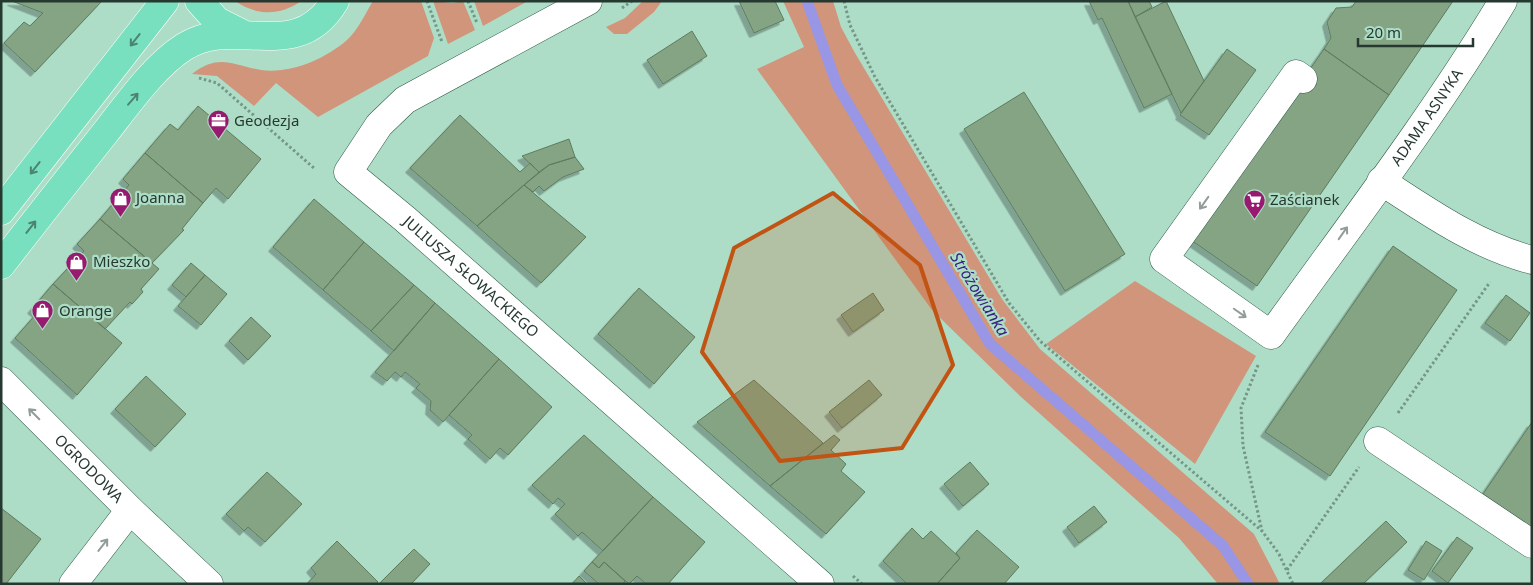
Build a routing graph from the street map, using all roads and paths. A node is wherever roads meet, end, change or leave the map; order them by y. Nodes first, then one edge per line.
1 (165, 1) edge
2 (200, 1) edge
3 (335, 1) edge
4 (427, 1) edge
5 (468, 1) edge
6 (588, 1) edge
7 (844, 1) edge
8 (1503, 1) edge
9 (476, 20) dead end
10 (244, 35) junction
11 (443, 46) dead end
12 (192, 76) dead end
13 (1303, 79) dead end
14 (318, 172) dead end
15 (1381, 181) junction
16 (1, 211) edge
17 (1532, 260) edge
18 (1, 265) edge
19 (1271, 335) junction
20 (1, 381) edge
21 (1378, 441) dead end
22 (130, 510) junction
23 (1262, 531) junction
24 (1532, 544) edge
25 (73, 584) edge
26 (210, 584) edge
27 (820, 584) edge
28 (1293, 584) edge

1 -> 16 main road
2 - 10 main road
3 - 10 main road
4 - 11 path
5 - 9 path
6 - 27 street, JULIUSZA SŁOWACKIEGO
7 - 23 path
8 - 15 street, ADAMA ASNYKA
18 -> 10 main road
12 - 14 path
13 -> 19 street
15 - 17 street
19 -> 15 street, ADAMA ASNYKA
19 - 23 path
22 -> 20 street, OGRODOWA
21 - 24 street
25 -> 22 street, OGRODOWA
22 - 26 street
23 - 28 path

